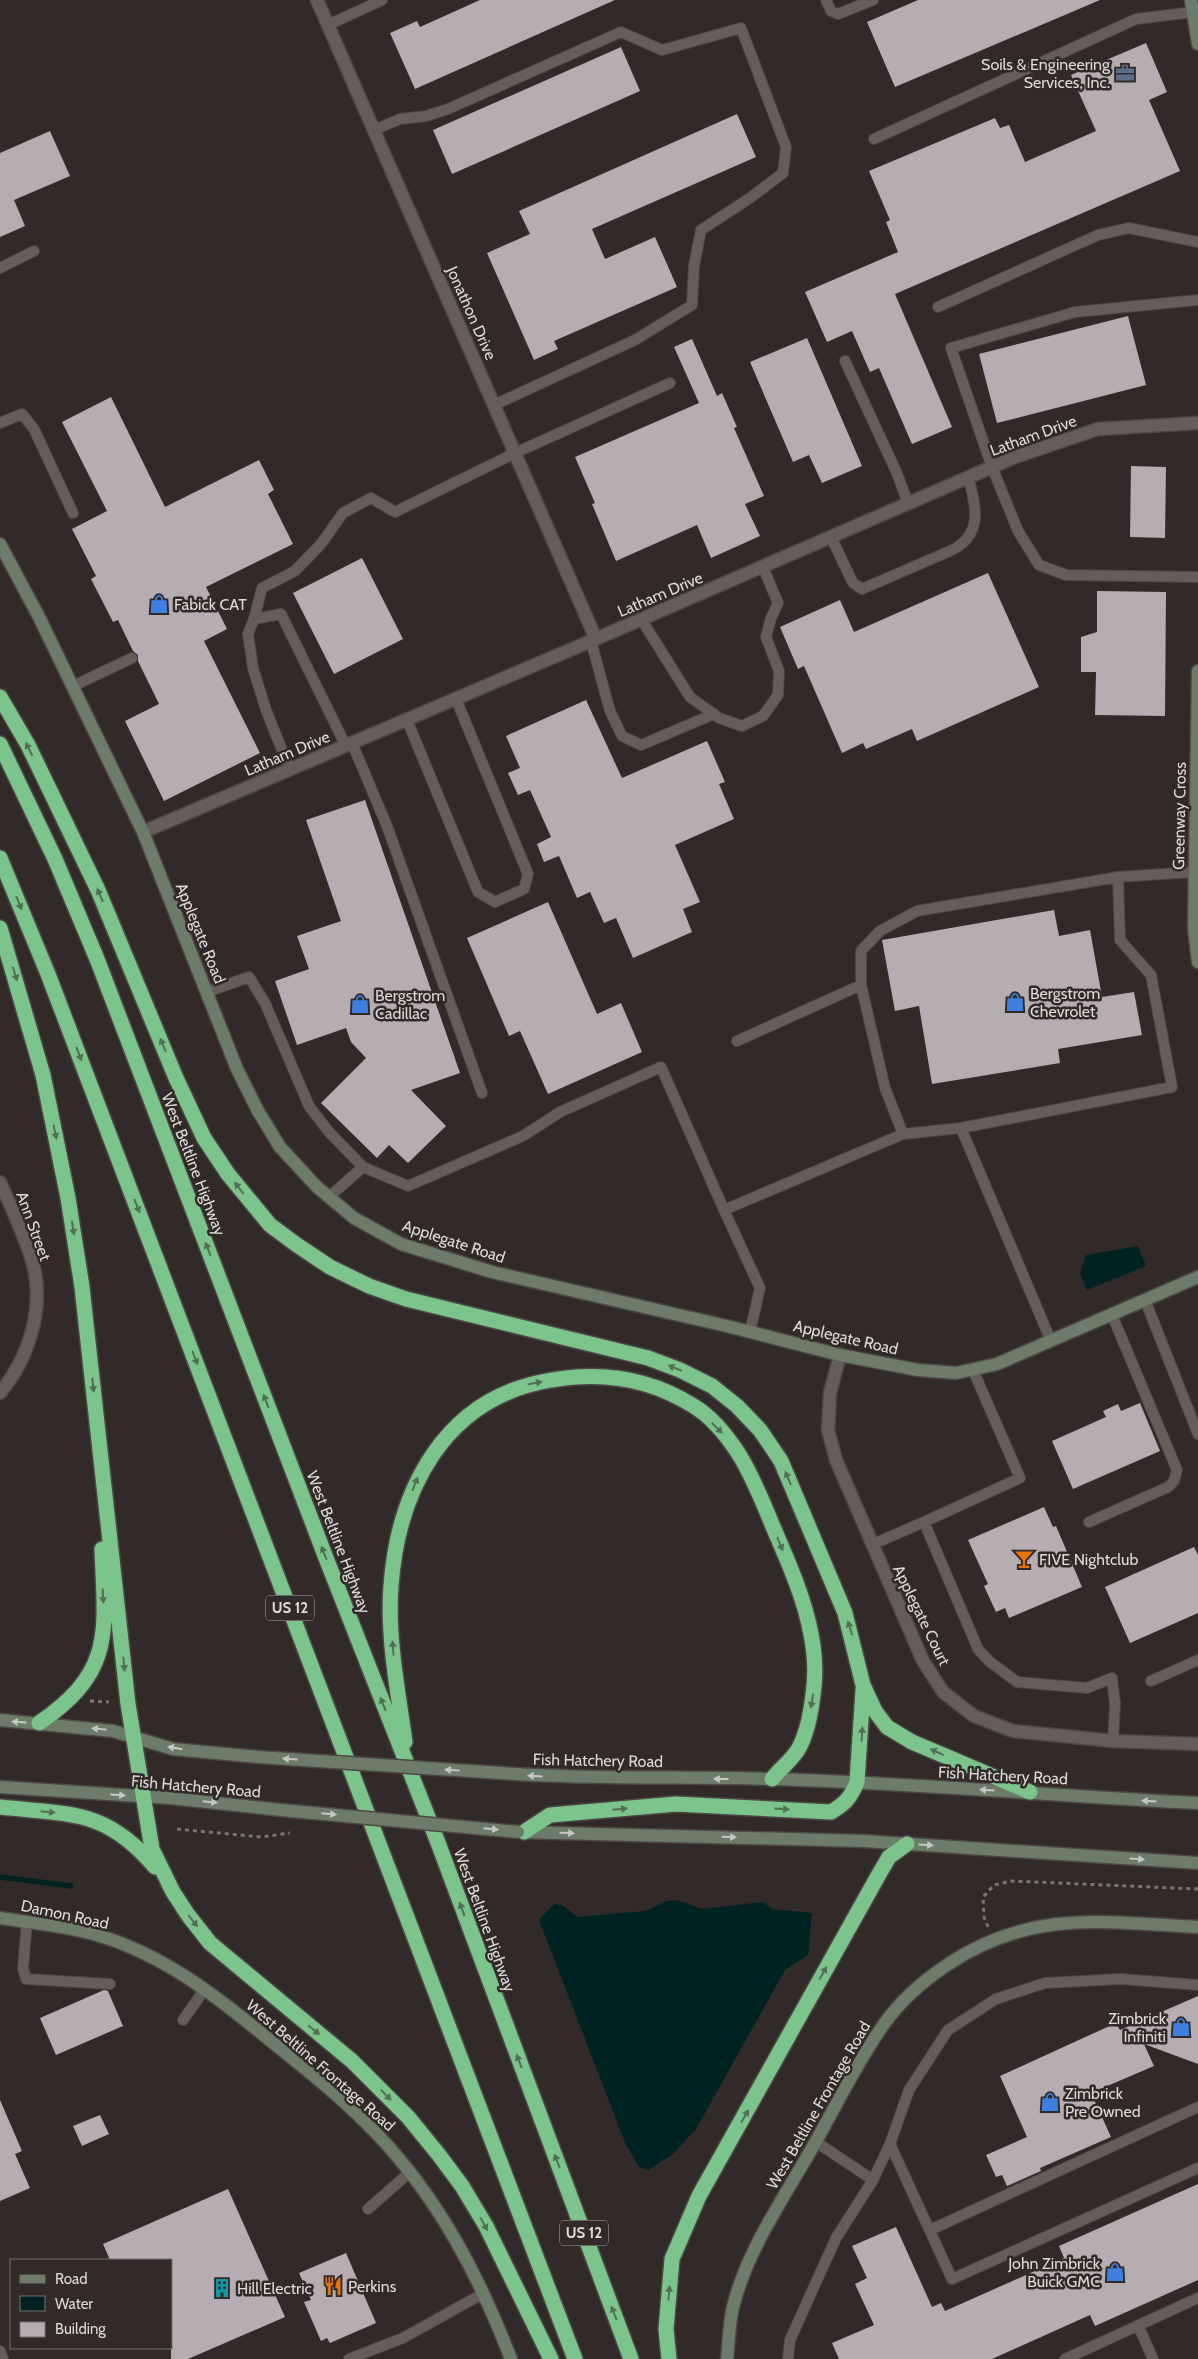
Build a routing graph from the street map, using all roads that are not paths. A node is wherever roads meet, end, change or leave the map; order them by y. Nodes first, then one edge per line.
1 (317, 0) edge
2 (382, 0) edge
3 (826, 0) edge
4 (873, 0) edge
5 (1192, 3) edge
6 (328, 25) junction
7 (1198, 44) edge
8 (374, 130) junction
9 (874, 139) dead end
10 (1198, 242) edge
11 (34, 251) dead end
12 (0, 268) edge
13 (1198, 300) edge
14 (938, 307) dead end
15 (845, 361) dead end
16 (670, 383) dead end
17 (494, 406) junction
18 (0, 423) edge
19 (1198, 423) edge
20 (515, 454) junction
21 (992, 467) junction
22 (968, 477) junction
23 (908, 504) junction
24 (73, 513) dead end
25 (831, 537) junction
26 (0, 544) edge
27 (763, 567) junction
28 (1198, 577) edge
29 (254, 619) junction
30 (642, 620) junction
31 (594, 640) junction
32 (132, 658) dead end
33 (1198, 670) edge
34 (73, 686) junction
35 (0, 697) edge
36 (456, 699) junction
37 (714, 714) junction
38 (407, 720) junction
39 (0, 744) edge
40 (349, 744) junction
41 (290, 770) junction
42 (143, 832) junction
43 (0, 858) edge
44 (1194, 872) junction
45 (1118, 878) junction
46 (0, 928) edge
47 (1196, 928) edge
48 (1198, 962) edge
49 (861, 985) junction
50 (207, 992) junction
51 (737, 1041) dead end
52 (482, 1093) dead end
53 (961, 1128) junction
54 (903, 1134) junction
55 (363, 1167) junction
56 (0, 1182) edge
57 (329, 1197) junction
58 (724, 1210) junction
59 (1198, 1277) edge
60 (1145, 1300) junction
61 (1112, 1315) junction
62 (750, 1332) junction
63 (1051, 1341) junction
64 (840, 1355) junction
65 (973, 1370) junction
66 (0, 1393) edge
67 (1194, 1411) edge
68 (97, 1425) junction
69 (1198, 1434) edge
70 (924, 1522) junction
71 (1089, 1522) dead end
72 (871, 1546) junction
73 (1198, 1660) edge
74 (1151, 1682) dead end
75 (863, 1685) junction
76 (0, 1720) edge
77 (39, 1723) junction
78 (135, 1738) junction
79 (1114, 1741) junction
80 (1198, 1744) edge
81 (408, 1766) junction
82 (772, 1779) junction
83 (857, 1782) junction
84 (0, 1787) edge
85 (1030, 1792) junction
86 (144, 1797) junction
87 (1198, 1803) edge
88 (0, 1807) edge
89 (521, 1832) junction
90 (908, 1844) junction
91 (1198, 1863) edge
92 (173, 1892) junction
93 (0, 1918) edge
94 (27, 1922) junction
95 (1198, 1927) edge
96 (177, 1970) joint
97 (110, 1984) dead end
98 (1198, 1986) edge
99 (205, 1989) junction
100 (183, 2020) dead end
101 (1198, 2107) edge
102 (816, 2142) junction
103 (890, 2144) junction
104 (1198, 2168) edge
105 (410, 2172) junction
106 (873, 2180) junction
107 (368, 2209) dead end
108 (930, 2230) junction
109 (484, 2293) junction
110 (1198, 2298) edge
111 (1138, 2325) junction
112 (0, 2351) edge
113 (4, 2359) edge
114 (349, 2359) edge
115 (511, 2359) edge
116 (551, 2359) edge
117 (575, 2359) edge
118 (631, 2359) edge
119 (669, 2359) edge
120 (727, 2359) edge
121 (788, 2359) edge
122 (1065, 2359) edge
123 (1153, 2359) edge

1 - 6 street, Jonathon Drive
2 - 6 lane
3 - 4 lane
5 - 7 street
5 - 9 lane
6 - 8 street, Jonathon Drive
8 - 17 street, Jonathon Drive
8 - 17 lane
10 - 14 lane
11 - 12 lane
13 - 21 lane
15 - 23 lane
16 - 20 lane
17 - 20 street, Jonathon Drive
18 - 24 lane
19 - 21 street, Latham Drive
20 - 29 lane
20 - 31 street, Jonathon Drive
21 - 22 street, Latham Drive
21 - 28 lane
22 - 23 street, Latham Drive
22 - 25 lane
23 - 25 street, Latham Drive
25 - 27 street, Latham Drive
26 - 34 street, Applegate Road
27 - 30 street, Latham Drive
27 - 37 lane
29 - 40 lane
29 - 41 lane
30 - 31 street, Latham Drive
30 - 37 lane
31 - 36 street, Latham Drive
31 - 37 lane
32 - 34 lane
33 - 44 street, Greenway Cross
34 - 42 street, Applegate Road
75 -> 35 highway
36 - 38 street, Latham Drive
36 - 38 lane
38 - 40 street, Latham Drive
81 -> 39 highway, West Beltline Highway / US 12
40 - 41 street, Latham Drive
40 - 52 lane
41 - 42 street, Latham Drive
42 - 50 street, Applegate Road
43 -> 117 highway, US 12
44 - 45 lane
44 - 47 street, Greenway Cross
45 - 49 lane
45 - 53 lane
46 -> 68 highway
47 - 48 street, Greenway Cross
49 - 51 lane
49 - 54 lane
50 - 55 lane
50 - 57 street, Applegate Road
53 - 54 lane
53 - 63 lane
54 - 58 lane
55 - 57 lane
55 - 58 lane
56 - 66 street, Ann Street
57 - 62 street, Applegate Road
58 - 62 lane
59 - 60 street, Applegate Road
60 - 61 street, Applegate Road
60 - 67 lane
61 - 63 street, Applegate Road
61 - 71 lane
62 - 64 street, Applegate Road
63 - 65 street, Applegate Road
64 - 65 street, Applegate Road
64 - 72 street, Applegate Court
65 - 70 lane
67 - 69 lane
68 -> 77 highway
68 -> 78 highway
70 - 72 lane
70 - 79 lane
72 - 79 street, Applegate Court
73 - 74 lane
83 -> 75 highway
85 -> 75 highway
77 -> 76 street, Fish Hatchery Road
78 -> 77 street, Fish Hatchery Road
82 -> 78 street, Fish Hatchery Road, bridge
78 - 86 highway
79 - 80 street, Applegate Court
81 -> 82 highway
118 -> 81 highway, West Beltline Highway / US 12
82 - 83 street, Fish Hatchery Road
85 -> 83 street, Fish Hatchery Road
89 -> 83 highway
84 -> 86 street, Fish Hatchery Road
87 -> 85 street, Fish Hatchery Road
86 -> 89 street, Fish Hatchery Road, bridge
86 - 92 highway
88 -> 92 highway
89 -> 90 street, Fish Hatchery Road
90 -> 91 street, Fish Hatchery Road
119 -> 90 highway
92 -> 116 highway
93 - 94 street, Damon Road
94 - 96 street, Damon Road
94 - 97 lane
95 - 102 street, West Beltline Frontage Road
96 - 99 street, West Beltline Frontage Road
98 - 103 lane
99 - 100 lane
99 - 105 street, West Beltline Frontage Road
101 - 108 lane
102 - 106 lane
102 - 120 street, West Beltline Frontage Road
103 - 106 lane
103 - 108 lane
104 - 108 lane
105 - 107 lane
105 - 109 street, West Beltline Frontage Road
106 - 121 lane
109 - 114 lane
109 - 115 street, West Beltline Frontage Road
110 - 111 lane
111 - 122 lane
111 - 123 lane
112 - 113 lane

